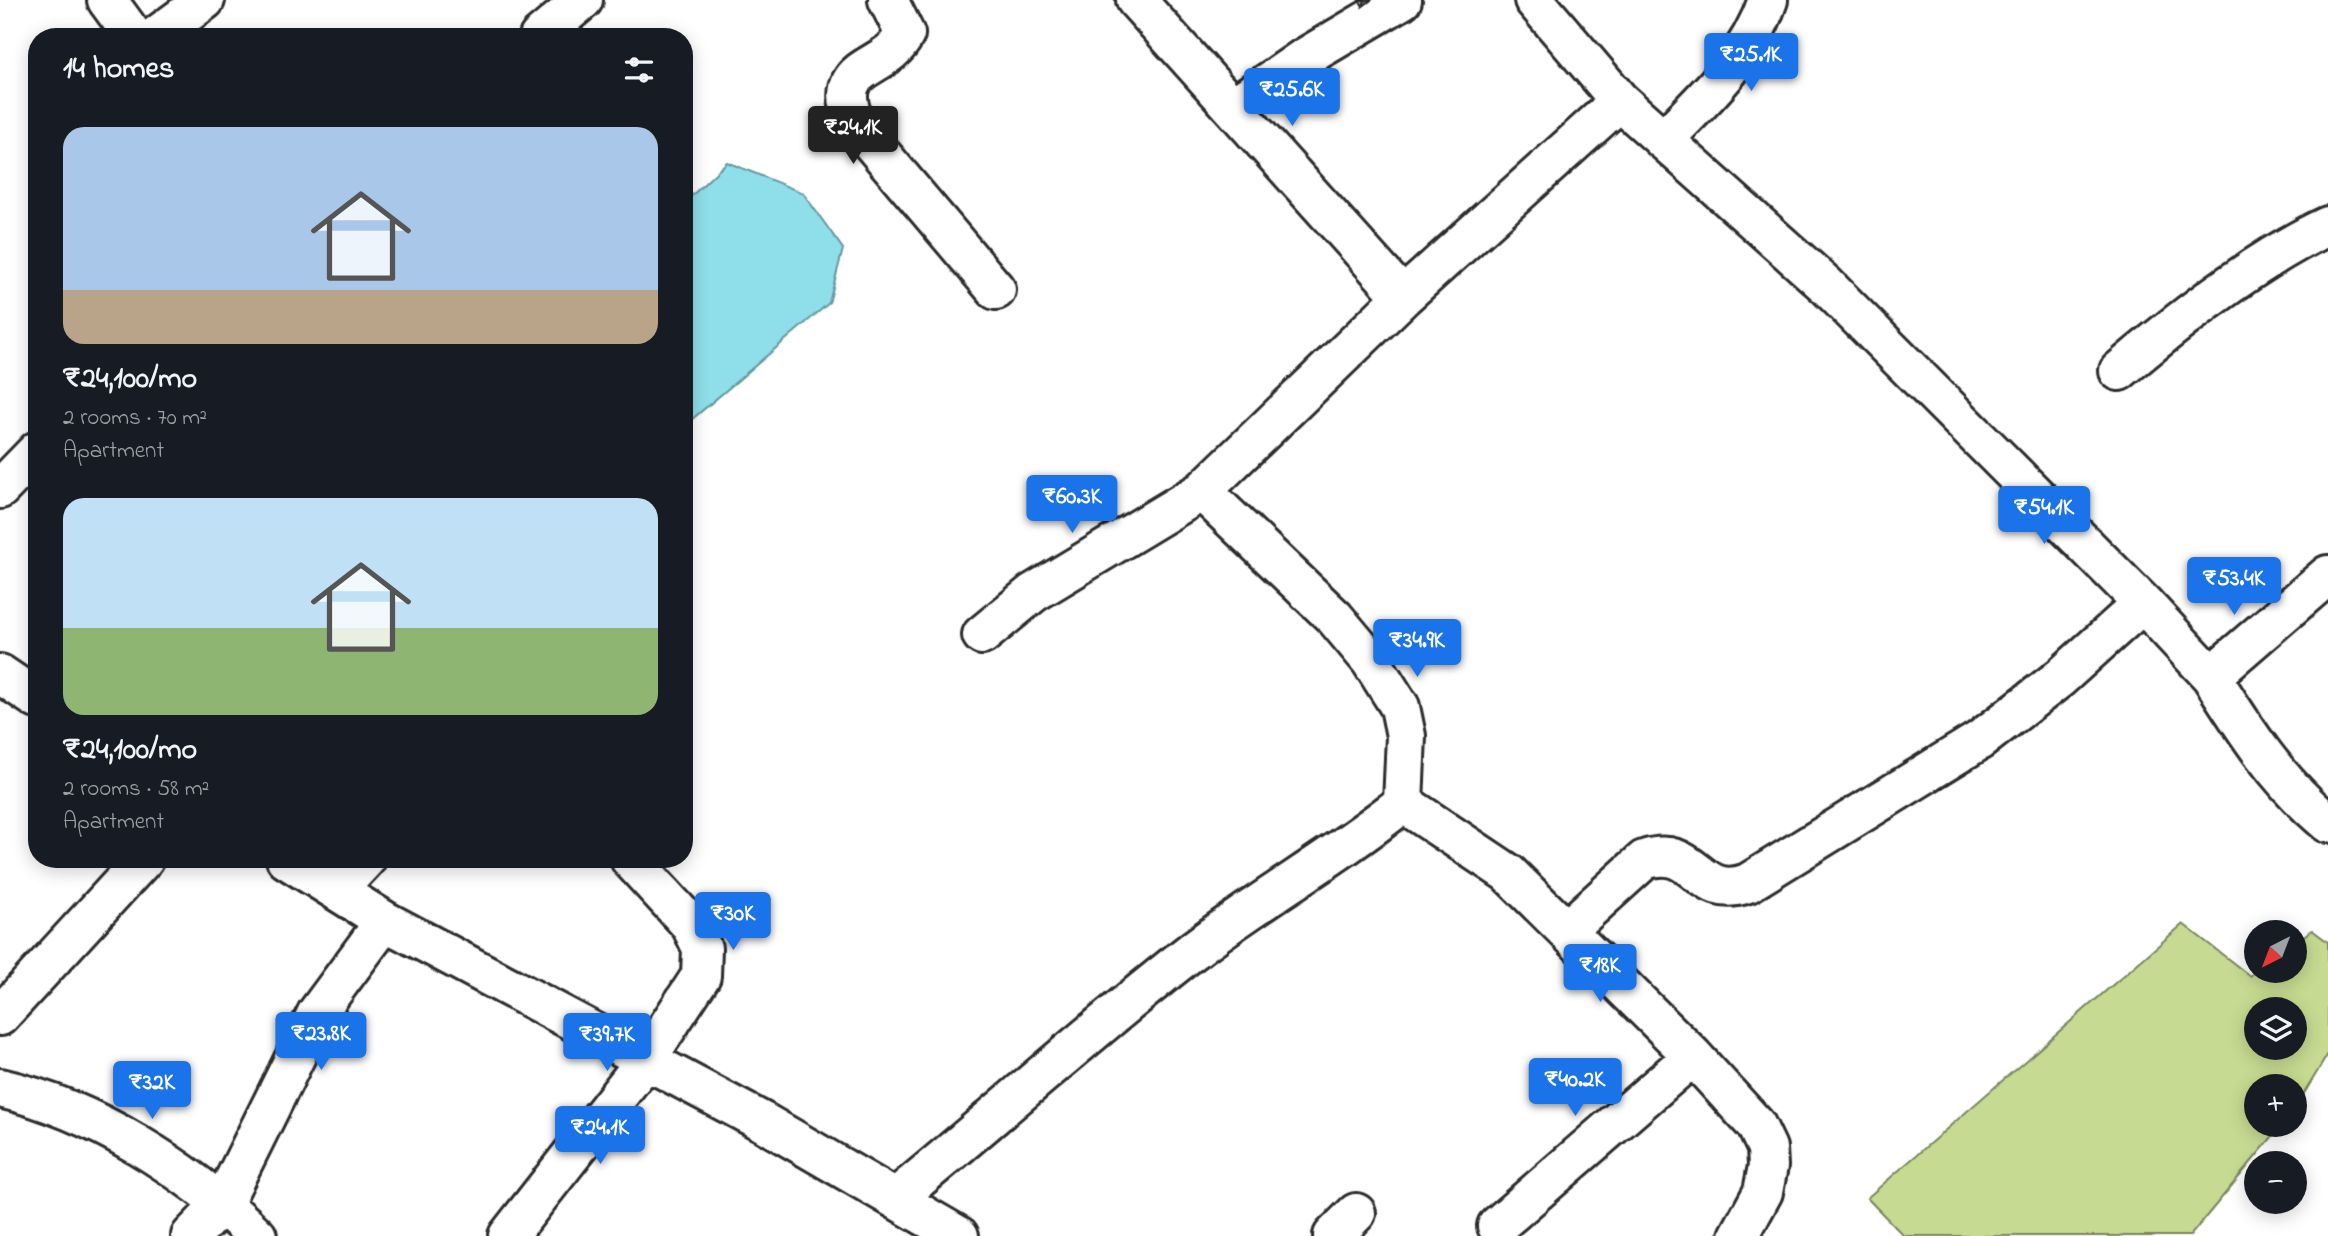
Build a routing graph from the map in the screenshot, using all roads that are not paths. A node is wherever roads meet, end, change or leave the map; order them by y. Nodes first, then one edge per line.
1 (107, 0) edge
2 (205, 0) edge
3 (583, 0) edge
4 (888, 0) edge
5 (1136, 0) edge
6 (1402, 0) edge
7 (1534, 0) edge
8 (1768, 0) edge
9 (127, 28) edge
10 (167, 28) edge
11 (550, 28) edge
12 (1620, 101) junction
13 (1234, 106) junction
14 (1663, 140) junction
15 (2328, 226) edge
16 (996, 290) dead end
17 (1403, 297) junction
18 (2119, 371) dead end
19 (28, 460) edge
20 (0, 489) edge
21 (1202, 491) junction
22 (2328, 575) edge
23 (2143, 603) junction
24 (982, 635) dead end
25 (0, 674) edge
26 (2211, 676) junction
27 (28, 693) edge
28 (1403, 803) junction
29 (2328, 823) edge
30 (136, 868) edge
31 (302, 868) edge
32 (358, 868) edge
33 (638, 868) edge
34 (338, 889) junction
35 (385, 921) junction
36 (1568, 929) junction
37 (0, 1016) edge
38 (1693, 1056) junction
39 (646, 1060) junction
40 (0, 1088) edge
41 (897, 1197) junction
42 (223, 1203) junction
43 (1497, 1226) dead end
44 (191, 1236) edge
45 (257, 1236) edge
46 (508, 1236) edge
47 (959, 1236) edge
48 (1739, 1236) edge

1 - 9 street
2 - 10 street
3 - 11 street
4 - 16 street
5 - 13 street
6 - 13 street
7 - 12 street
8 - 14 street
12 - 14 street
12 - 17 street
13 - 17 street
14 - 23 street
15 - 18 street
17 - 21 street
19 - 20 street
21 - 24 street
21 - 28 street
22 - 26 street
23 - 26 street
23 - 36 street
25 - 27 street
26 - 29 street
28 - 36 street
28 - 41 street
30 - 37 street
31 - 34 street
32 - 34 street
33 - 39 street
34 - 35 street
35 - 39 street
35 - 42 street
36 - 38 street
38 - 43 street
38 - 48 street
39 - 41 street
39 - 46 street
40 - 42 street
41 - 47 street
42 - 44 street
42 - 45 street

